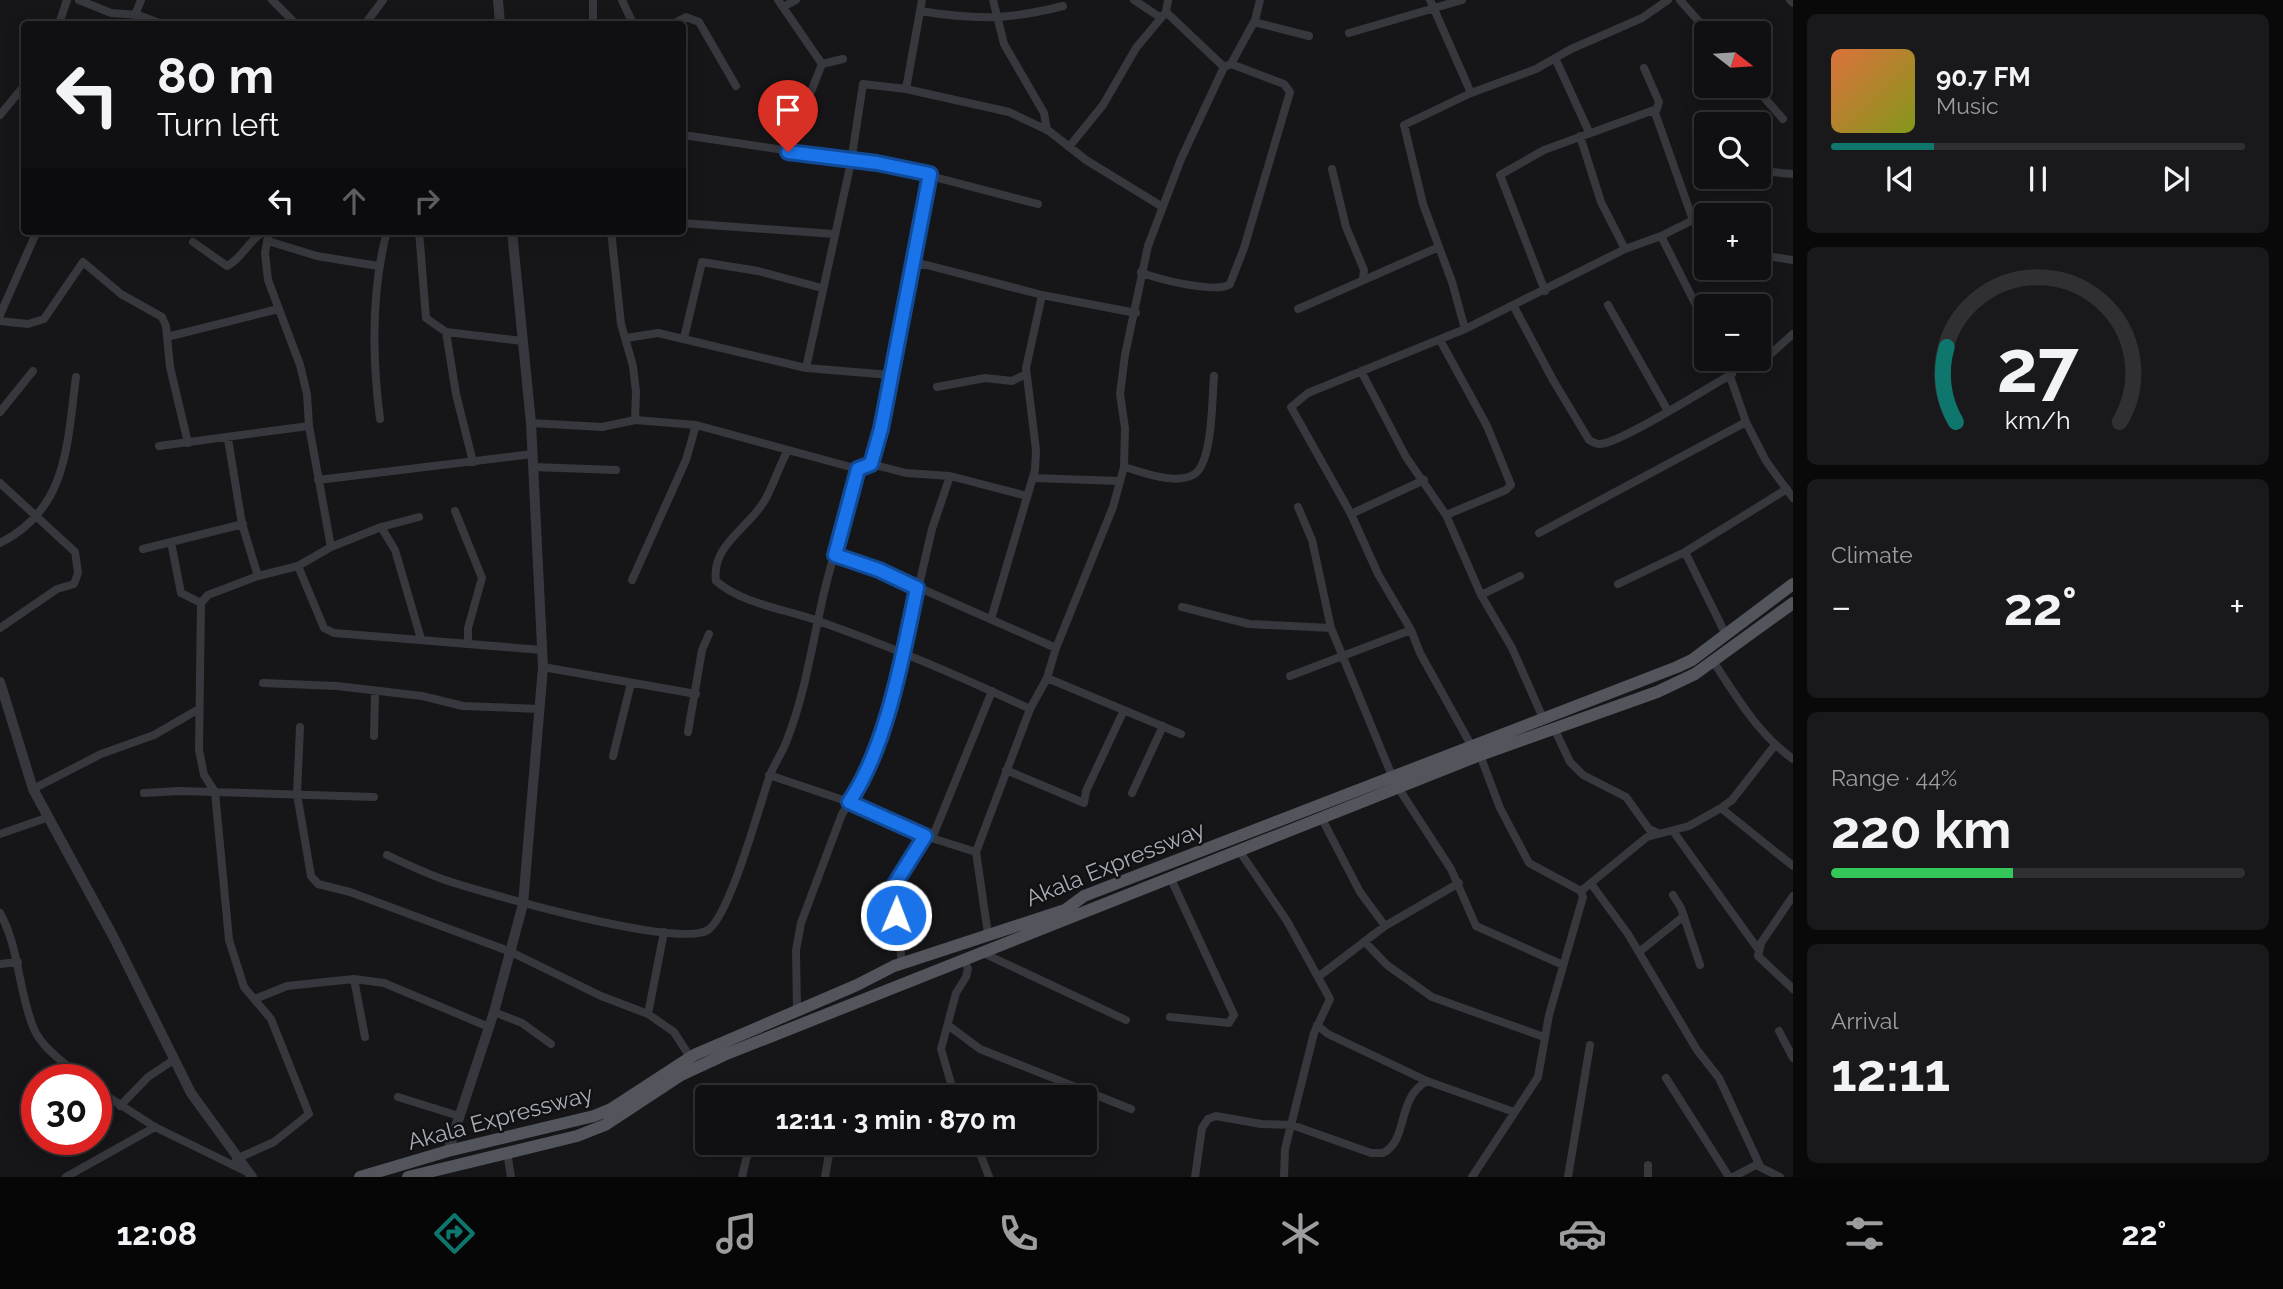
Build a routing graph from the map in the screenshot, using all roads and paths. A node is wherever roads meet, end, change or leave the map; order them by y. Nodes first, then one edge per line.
1 (67, 0) edge
2 (79, 0) edge
3 (141, 0) edge
4 (272, 0) edge
5 (383, 0) edge
6 (498, 0) edge
7 (593, 0) edge
8 (622, 0) edge
9 (796, 0) edge
10 (922, 0) edge
11 (993, 0) edge
12 (1134, 0) edge
13 (1168, 0) edge
14 (1462, 0) edge
15 (1668, 0) edge
16 (1680, 0) edge
17 (1263, 1) edge
18 (780, 3) edge
19 (1431, 4) edge
20 (1063, 6) dead end
21 (920, 11) junction
22 (135, 15) junction
23 (1163, 15) junction
24 (997, 19) junction
25 (60, 21) edge
26 (153, 21) edge
27 (293, 21) edge
28 (367, 21) edge
29 (500, 21) edge
30 (593, 21) edge
31 (632, 21) edge
32 (679, 21) edge
33 (1698, 21) edge
34 (1254, 22) junction
35 (1349, 33) dead end
36 (1309, 36) dead end
37 (1555, 58) junction
38 (844, 59) dead end
39 (822, 64) junction
40 (1228, 66) junction
41 (1644, 68) dead end
42 (736, 86) dead end
43 (906, 89) junction
44 (21, 90) edge
45 (1471, 93) junction
46 (1765, 98) edge
47 (1656, 111) junction
48 (0, 115) edge
49 (1783, 119) dead end
50 (1047, 130) junction
51 (1590, 132) junction
52 (690, 136) dead end
53 (1580, 136) junction
54 (1069, 147) junction
55 (788, 152) junction
56 (851, 162) junction
57 (1332, 169) dead end
58 (1771, 173) edge
59 (930, 174) junction
60 (1793, 174) edge
61 (1038, 204) dead end
62 (1161, 206) junction
63 (1693, 220) joint
64 (686, 223) edge
65 (834, 234) junction
66 (35, 235) edge
67 (262, 235) edge
68 (267, 235) edge
69 (386, 235) edge
70 (419, 235) edge
71 (512, 235) edge
72 (611, 235) edge
73 (1661, 236) junction
74 (193, 242) dead end
75 (266, 245) junction
76 (250, 246) junction
77 (1439, 247) junction
78 (1625, 249) junction
79 (914, 252) junction
80 (1771, 257) edge
81 (1793, 260) edge
82 (923, 264) junction
83 (378, 266) junction
84 (912, 267) junction
85 (1142, 272) junction
86 (1366, 274) junction
87 (822, 288) junction
88 (1545, 291) junction
89 (1042, 296) junction
90 (1694, 301) edge
91 (1513, 304) junction
92 (1608, 305) dead end
93 (278, 309) junction
94 (1298, 309) dead end
95 (1136, 313) junction
96 (0, 315) edge
97 (0, 321) edge
98 (1465, 329) junction
99 (446, 332) junction
100 (1793, 334) edge
101 (167, 337) junction
102 (626, 338) junction
103 (684, 338) junction
104 (1440, 340) junction
105 (522, 341) junction
106 (806, 368) junction
107 (33, 371) dead end
108 (1361, 371) junction
109 (1731, 372) junction
110 (1026, 374) junction
111 (891, 375) junction
112 (1214, 376) dead end
113 (76, 377) dead end
114 (937, 387) dead end
115 (1668, 411) junction
116 (0, 412) edge
117 (380, 419) dead end
118 (635, 420) junction
119 (1746, 422) junction
120 (531, 423) junction
121 (696, 425) junction
122 (309, 426) junction
123 (228, 439) junction
124 (188, 443) junction
125 (159, 446) dead end
126 (788, 450) junction
127 (532, 454) junction
128 (473, 462) junction
129 (871, 464) junction
130 (533, 467) junction
131 (1124, 467) junction
132 (858, 469) junction
133 (616, 470) dead end
134 (950, 476) junction
135 (1032, 478) junction
136 (318, 480) junction
137 (1424, 480) junction
138 (1120, 481) junction
139 (0, 483) edge
140 (1787, 489) junction
141 (1027, 496) junction
142 (1793, 498) edge
143 (1298, 507) dead end
144 (455, 511) dead end
145 (1352, 514) junction
146 (1446, 515) junction
147 (38, 517) junction
148 (419, 517) dead end
149 (243, 524) junction
150 (381, 527) junction
151 (1539, 533) dead end
152 (172, 542) junction
153 (0, 543) edge
154 (331, 547) junction
155 (143, 549) dead end
156 (1685, 552) junction
157 (835, 555) junction
158 (298, 566) junction
159 (258, 576) junction
160 (1520, 576) dead end
161 (632, 580) dead end
162 (1618, 584) dead end
163 (1793, 584) edge
164 (917, 588) junction
165 (1481, 595) junction
166 (201, 603) junction
167 (1793, 603) edge
168 (1182, 607) dead end
169 (991, 619) junction
170 (819, 621) junction
171 (0, 628) edge
172 (1331, 628) junction
173 (1411, 630) junction
174 (709, 634) dead end
175 (1726, 635) junction
176 (421, 639) junction
177 (468, 642) junction
178 (1056, 648) junction
179 (542, 650) junction
180 (903, 654) junction
181 (1343, 654) junction
182 (1713, 661) junction
183 (543, 667) junction
184 (1290, 676) dead end
185 (1047, 678) junction
186 (0, 682) edge
187 (263, 683) dead end
188 (631, 683) junction
189 (992, 691) junction
190 (375, 693) junction
191 (696, 694) junction
192 (199, 709) junction
193 (540, 709) junction
194 (1030, 709) junction
195 (1124, 710) junction
196 (1543, 718) junction
197 (1163, 726) junction
198 (300, 727) dead end
199 (1554, 728) junction
200 (688, 732) dead end
201 (1181, 734) dead end
202 (374, 736) dead end
203 (1471, 745) junction
204 (1775, 745) junction
205 (1480, 755) junction
206 (613, 756) dead end
207 (1793, 758) edge
208 (1432, 761) junction
209 (1006, 770) junction
210 (1436, 774) junction
211 (769, 775) junction
212 (1392, 776) junction
213 (33, 789) junction
214 (1399, 789) junction
215 (215, 792) junction
216 (144, 793) dead end
217 (1132, 793) dead end
218 (297, 794) junction
219 (374, 797) dead end
220 (849, 805) junction
221 (1721, 808) junction
222 (49, 817) junction
223 (1322, 819) junction
224 (1673, 831) junction
225 (1658, 833) junction
226 (0, 834) edge
227 (929, 836) junction
228 (976, 852) junction
229 (1240, 852) junction
230 (387, 855) dead end
231 (1793, 866) edge
232 (1171, 879) junction
233 (1458, 883) junction
234 (1592, 885) junction
235 (1581, 891) junction
236 (1673, 895) dead end
237 (1793, 896) edge
238 (523, 904) junction
239 (0, 913) edge
240 (1684, 916) junction
241 (1385, 926) junction
242 (664, 932) junction
243 (988, 934) junction
244 (1365, 942) junction
245 (1758, 949) junction
246 (511, 952) junction
247 (934, 952) junction
248 (1639, 952) junction
249 (983, 953) junction
250 (964, 961) junction
251 (18, 962) junction
252 (0, 964) edge
253 (898, 965) junction
254 (1563, 965) junction
255 (1700, 965) dead end
256 (941, 971) junction
257 (1318, 977) junction
258 (354, 979) junction
259 (912, 981) junction
260 (1793, 989) edge
261 (255, 999) junction
262 (797, 1010) junction
263 (494, 1012) junction
264 (648, 1014) junction
265 (1170, 1017) dead end
266 (1126, 1020) dead end
267 (1317, 1025) junction
268 (949, 1026) junction
269 (489, 1027) junction
270 (1779, 1031) dead end
271 (365, 1037) dead end
272 (1544, 1037) junction
273 (551, 1044) dead end
274 (1590, 1045) dead end
275 (690, 1057) junction
276 (1793, 1058) edge
277 (175, 1059) junction
278 (66, 1064) edge
279 (1666, 1077) dead end
280 (1427, 1082) junction
281 (951, 1085) edge
282 (398, 1097) dead end
283 (112, 1100) edge
284 (120, 1106) junction
285 (1131, 1109) dead end
286 (1514, 1112) junction
287 (459, 1116) junction
288 (1292, 1125) junction
289 (155, 1127) junction
290 (448, 1151) junction
291 (507, 1152) junction
292 (747, 1155) edge
293 (829, 1155) edge
294 (981, 1155) edge
295 (236, 1159) junction
296 (1648, 1165) dead end
297 (1760, 1166) junction
298 (437, 1174) edge
299 (249, 1175) edge
300 (66, 1177) edge
301 (360, 1177) edge
302 (408, 1177) edge
303 (511, 1177) edge
304 (742, 1177) edge
305 (825, 1177) edge
306 (989, 1177) edge
307 (1195, 1177) edge
308 (1284, 1177) edge
309 (1472, 1177) edge
310 (1568, 1177) edge
311 (1648, 1177) edge
312 (1731, 1177) edge
313 (1780, 1177) edge

1 - 25 street
2 - 22 street
3 - 22 street
4 - 27 street
5 - 28 street
6 - 29 street
7 - 30 street
8 - 31 street
9 - 18 street
10 - 21 street
11 - 24 street
12 - 23 street
13 - 23 street
14 - 19 street
15 - 37 street
16 - 33 street
17 - 34 street
18 - 39 street
19 - 35 street
19 - 45 street
20 - 24 street
21 - 24 street
21 - 43 street
22 - 26 street
23 - 40 street
23 - 54 street
24 - 50 street
32 - 42 street
34 - 36 street
34 - 40 street
37 - 45 street
37 - 51 street
38 - 39 street
39 - 55 street
40 - 62 street
40 - 85 street
41 - 47 street
43 - 50 street
43 - 56 street
44 - 48 street
45 - 77 street
46 - 49 street
47 - 51 street
47 - 63 street
50 - 54 street
51 - 53 street
52 - 55 street
53 - 78 street
53 - 88 street
54 - 62 street
55 - 56 street
56 - 59 street
56 - 65 street
57 - 86 street
58 - 60 street
59 - 61 street
59 - 79 street
62 - 85 street
63 - 73 street
64 - 65 street
65 - 87 street
66 - 96 street
67 - 76 street
68 - 75 street
69 - 83 street
70 - 99 street
71 - 105 street
72 - 102 street
73 - 78 street
73 - 90 street
74 - 76 street
75 - 76 street
75 - 83 street
75 - 93 street
77 - 86 street
77 - 98 street
78 - 88 street
79 - 82 street
79 - 84 street
80 - 81 street
82 - 84 street
82 - 89 street
83 - 117 street
84 - 111 street
85 - 95 street
86 - 94 street
87 - 103 street
87 - 106 street
88 - 91 street
89 - 95 street
89 - 110 street
91 - 98 street
91 - 115 street
92 - 115 street
93 - 101 street
93 - 122 street
95 - 131 street
97 - 101 street
98 - 104 street
99 - 105 street
99 - 128 street
100 - 109 street
101 - 124 street
102 - 103 street
102 - 118 street
103 - 106 street
104 - 108 street
104 - 146 street
105 - 120 street
106 - 111 street
107 - 116 street
108 - 137 street
108 - 145 street
109 - 115 street
109 - 119 street
110 - 114 street
110 - 135 street
111 - 129 street
112 - 131 street
113 - 147 street
118 - 120 street
118 - 121 street
119 - 140 street
119 - 151 street
120 - 127 street
121 - 126 street
121 - 161 street
122 - 123 street
122 - 136 street
123 - 124 street
123 - 149 street
124 - 125 street
126 - 132 street
126 - 170 street
127 - 128 street
127 - 130 street
128 - 136 street
129 - 132 street
129 - 134 street
130 - 133 street
130 - 179 street
131 - 138 street
132 - 157 street
134 - 141 street
134 - 164 street
135 - 138 street
135 - 141 street
136 - 154 street
137 - 145 street
137 - 146 street
138 - 178 street
139 - 147 street
140 - 142 street
140 - 156 street
141 - 169 street
143 - 172 street
144 - 177 street
145 - 173 street
146 - 165 street
147 - 153 street
147 - 171 street
148 - 150 street
149 - 152 street
149 - 159 street
150 - 154 street
150 - 176 street
152 - 155 street
152 - 166 street
154 - 158 street
156 - 162 street
156 - 175 street
157 - 164 street
157 - 170 street
158 - 159 street
158 - 176 street
159 - 166 street
160 - 165 street
163 - 175 main road, Akala Expressway
164 - 169 street
164 - 180 street
165 - 196 street
166 - 192 street
167 - 182 main road, Akala Expressway
168 - 172 street
169 - 178 street
170 - 180 street
170 - 211 street
172 - 181 street
173 - 181 street
173 - 203 street
174 - 191 street
175 - 196 main road, Akala Expressway
176 - 177 street
177 - 179 street
178 - 185 street
179 - 183 street
180 - 189 street
180 - 220 street
181 - 184 street
181 - 212 street
182 - 199 main road, Akala Expressway
182 - 204 street
183 - 188 street
183 - 193 street
185 - 194 street
185 - 195 street
186 - 213 street
187 - 190 street
188 - 191 street
188 - 206 street
189 - 194 street
189 - 227 street
190 - 193 street
190 - 202 street
191 - 200 street
192 - 213 street
192 - 215 street
193 - 238 street
194 - 209 street
195 - 197 street
195 - 209 street
196 - 203 main road, Akala Expressway
197 - 201 street
197 - 217 street
198 - 218 street
199 - 205 main road, Akala Expressway
199 - 225 street
203 - 208 main road, Akala Expressway
204 - 207 street
204 - 221 street
205 - 210 main road, Akala Expressway
205 - 235 street
208 - 210 main road
208 - 212 main road, Akala Expressway
209 - 228 street
210 - 214 main road, Akala Expressway
211 - 220 street
211 - 242 street
212 - 243 main road, Akala Expressway
213 - 222 street
214 - 223 main road, Akala Expressway
214 - 233 street
215 - 216 street
215 - 218 street
215 - 261 street
218 - 219 street
218 - 246 street
220 - 227 street
220 - 262 street
221 - 224 street
221 - 231 street
222 - 226 street
222 - 277 street
223 - 229 main road, Akala Expressway
223 - 241 street
224 - 225 street
224 - 245 street
225 - 234 street
227 - 228 street
227 - 253 street
228 - 243 street
229 - 232 main road, Akala Expressway
229 - 257 street
230 - 238 street
232 - 249 main road, Akala Expressway
232 - 265 street
233 - 241 street
233 - 254 street
234 - 235 street
234 - 248 street
235 - 254 street
236 - 240 street
237 - 245 street
238 - 242 street
238 - 246 street
239 - 251 street
240 - 248 street
240 - 255 street
241 - 244 street
242 - 264 street
243 - 247 main road, Akala Expressway
244 - 257 street
244 - 272 street
245 - 260 street
246 - 263 street
246 - 264 street
247 - 253 main road, Akala Expressway
247 - 256 main road
248 - 297 street
249 - 250 main road, Akala Expressway
249 - 266 street
250 - 256 main road, Akala Expressway
250 - 268 street
251 - 252 street
251 - 278 street
253 - 259 main road
253 - 262 main road, Akala Expressway
254 - 272 street
256 - 259 main road, Akala Expressway
257 - 267 street
258 - 261 street
258 - 269 street
258 - 271 street
259 - 291 main road, Akala Expressway
261 - 295 street
262 - 275 main road, Akala Expressway
263 - 269 street
263 - 273 street
264 - 275 street
267 - 280 street
267 - 288 street
268 - 281 street
268 - 285 street
269 - 287 street
270 - 276 street
272 - 286 street
274 - 310 street
275 - 290 main road, Akala Expressway
277 - 284 street
277 - 295 street
279 - 312 street
280 - 286 street
280 - 288 street
282 - 287 street
283 - 284 street
284 - 289 street
286 - 309 street
287 - 290 street
288 - 307 street
288 - 308 street
289 - 299 street
289 - 300 street
290 - 301 main road, Akala Expressway
291 - 298 main road, Akala Expressway
291 - 303 street
292 - 304 street
293 - 305 street
294 - 306 street
295 - 299 street
296 - 311 street
297 - 312 street
297 - 313 street
298 - 302 main road, Akala Expressway

